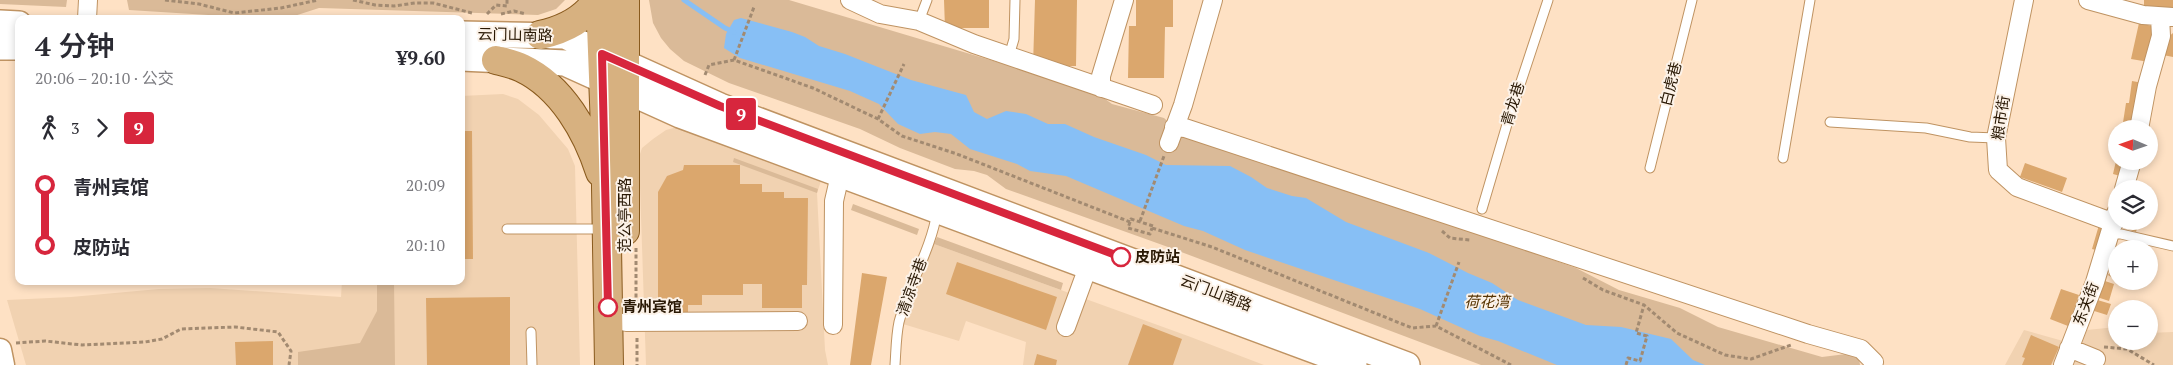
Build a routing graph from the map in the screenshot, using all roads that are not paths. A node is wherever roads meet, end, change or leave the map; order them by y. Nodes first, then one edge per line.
1 (598, 0) edge
2 (625, 0) edge
3 (850, 0) edge
4 (927, 0) edge
5 (1015, 0) edge
6 (1124, 0) edge
7 (1213, 0) edge
8 (1548, 0) edge
9 (1692, 0) edge
10 (1810, 0) edge
11 (2024, 0) edge
12 (2088, 0) edge
13 (2167, 17) edge
14 (919, 21) junction
15 (0, 23) edge
16 (15, 24) edge
17 (535, 25) junction
18 (465, 34) edge
19 (0, 47) edge
20 (15, 47) edge
21 (1009, 56) junction
22 (465, 58) edge
23 (496, 60) junction
24 (614, 72) junction
25 (1101, 88) dead end
26 (1153, 106) dead end
27 (2141, 120) edge
28 (1830, 122) dead end
29 (1996, 138) junction
30 (1783, 158) dead end
31 (1650, 168) dead end
32 (840, 176) junction
33 (606, 188) junction
34 (1482, 209) dead end
35 (937, 212) junction
36 (2108, 221) edge
37 (607, 228) junction
38 (507, 229) dead end
39 (2111, 230) edge
40 (2118, 230) edge
41 (2173, 246) edge
42 (1092, 257) junction
43 (798, 321) dead end
44 (626, 322) junction
45 (833, 325) dead end
46 (1066, 327) dead end
47 (531, 332) dead end
48 (4, 346) edge
49 (2069, 348) junction
50 (1315, 358) edge
51 (2096, 359) road end
52 (3, 365) edge
53 (532, 365) edge
54 (609, 365) edge
55 (626, 365) edge
56 (895, 365) edge
57 (1354, 365) edge
58 (1408, 365) edge
59 (1873, 365) edge
60 (2063, 365) edge

1 - 17 main road
1 - 24 main road
2 - 24 main road
3 - 14 street
4 - 14 lane
5 - 21 lane
6 - 25 street
7 - 59 street
8 - 34 lane, 青龙巷
9 - 31 lane, 白虎巷
10 - 30 lane
11 - 29 street, 粮市街
12 - 13 street
13 - 27 street
14 - 21 street
15 - 16 main road
17 - 18 main road, 云门山南路
17 - 24 main road, 云门山南路
19 - 20 main road
21 - 26 street
22 - 23 main road, 云门山南路
23 - 24 main road, 云门山南路
23 - 33 main road
24 - 32 main road, 云门山南路
24 - 33 main road, 范公亭西路
24 - 42 main road, 云门山南路
24 - 44 main road, 范公亭西路
28 - 29 lane
29 - 36 street, 粮市街
32 - 35 main road, 云门山南路
32 - 45 street
33 - 37 main road, 范公亭西路
35 - 42 main road, 云门山南路
35 - 56 lane, 清凉寺巷
37 - 38 lane
37 - 54 main road, 范公亭西路
39 - 49 street, 东关街
40 - 41 lane
42 - 46 street
42 - 50 main road, 云门山南路
42 - 58 main road, 云门山南路
43 - 44 street
44 - 55 main road, 范公亭西路
47 - 53 lane
48 - 52 street
49 - 51 street
49 - 60 street, 东关街
50 - 57 main road, 云门山南路

